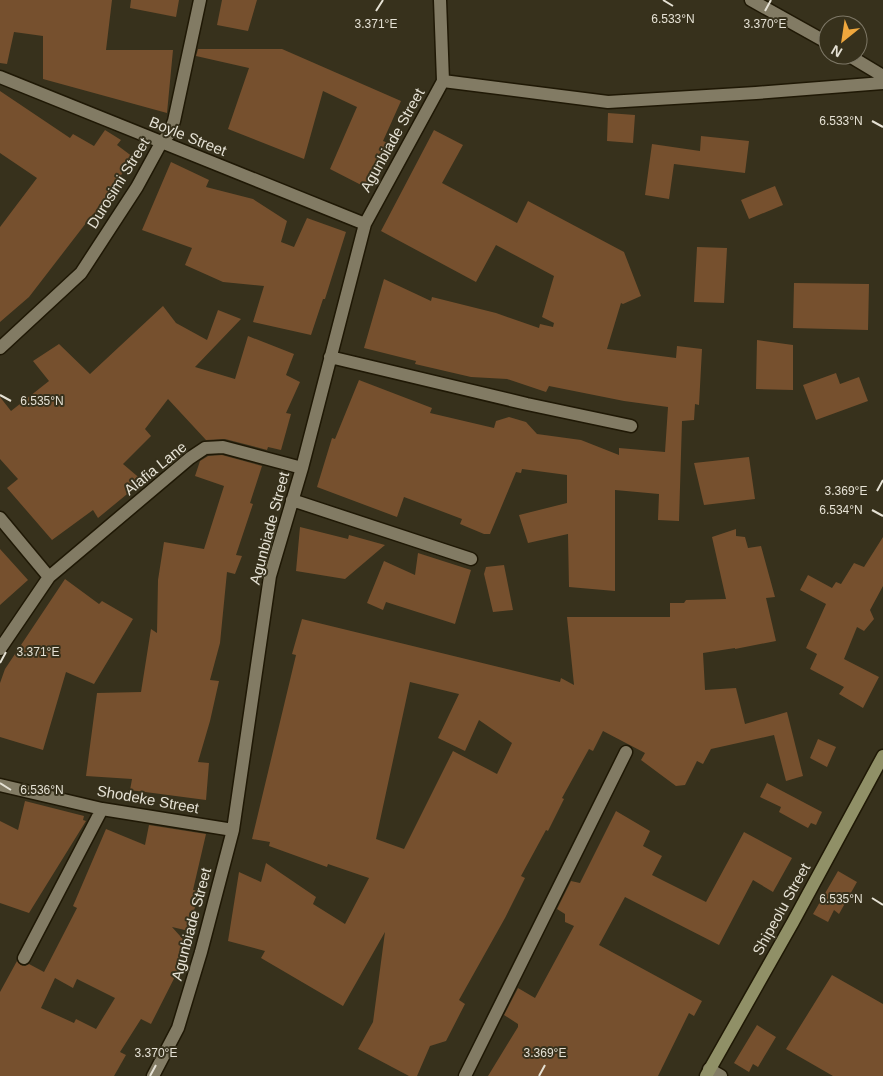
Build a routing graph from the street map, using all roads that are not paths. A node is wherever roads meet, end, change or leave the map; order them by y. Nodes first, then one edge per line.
1 (200, 0) edge
2 (440, 0) edge
3 (751, 0) edge
4 (818, 37) edge
5 (865, 65) edge
6 (883, 76) edge
7 (0, 77) edge
8 (443, 81) junction
9 (883, 83) edge
10 (161, 143) junction
11 (366, 224) junction
12 (0, 348) edge
13 (330, 357) junction
14 (631, 426) dead end
15 (302, 468) junction
16 (292, 500) junction
17 (0, 518) edge
18 (470, 559) dead end
19 (49, 577) junction
20 (0, 649) edge
21 (626, 752) dead end
22 (883, 756) edge
23 (0, 785) edge
24 (102, 809) junction
25 (233, 830) junction
26 (24, 958) dead end
27 (707, 1073) edge
28 (153, 1076) edge
29 (465, 1076) edge
30 (721, 1076) edge

1 - 10 street, Durosimi Street
2 - 8 street, Agunbiade Street
3 - 4 street
5 - 6 street
7 - 10 street, Boyle Street
8 - 9 street
8 - 11 street, Agunbiade Street
10 - 11 street, Boyle Street
10 - 12 street, Durosimi Street
11 - 13 street, Agunbiade Street
13 - 14 street
13 - 15 street, Agunbiade Street
15 - 16 street, Agunbiade Street
15 - 19 street, Alafia Lane
16 - 18 street
16 - 25 street, Agunbiade Street
17 - 19 street
19 - 20 street, Alafia Lane
21 - 29 street
22 - 27 street, Shipeolu Street
23 - 24 street, Shodeke Street
24 - 25 street, Shodeke Street
24 - 26 street
25 - 28 street, Agunbiade Street
27 - 30 street

